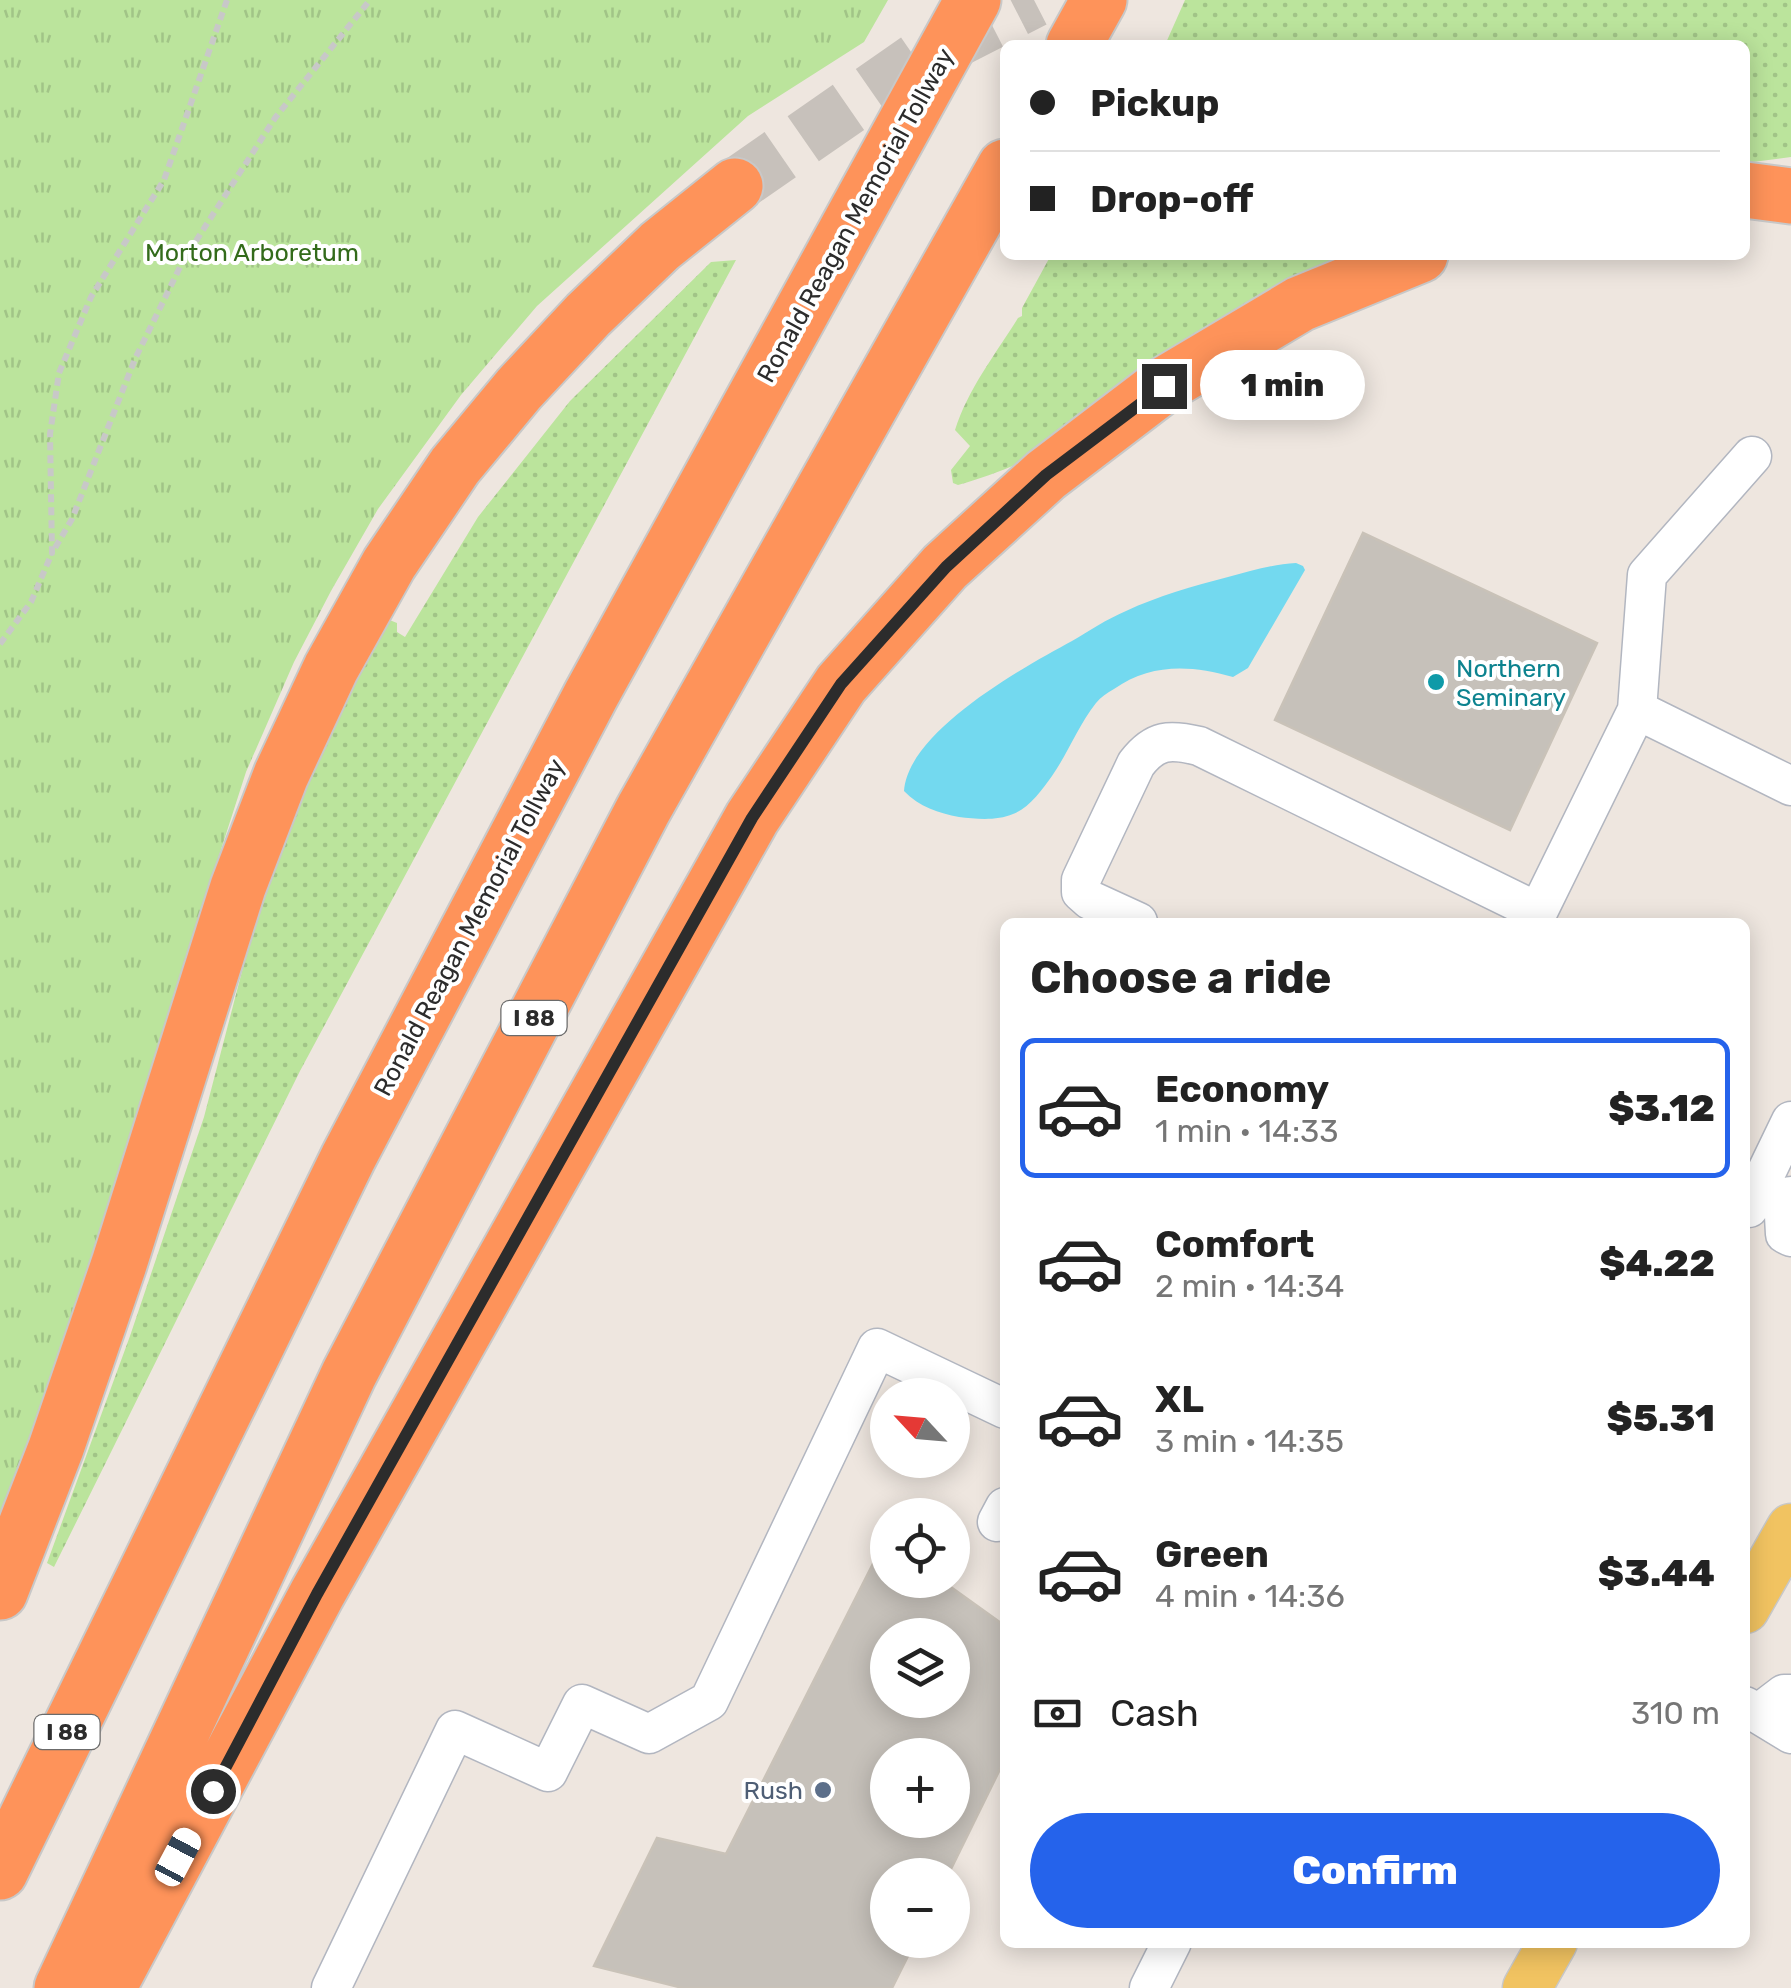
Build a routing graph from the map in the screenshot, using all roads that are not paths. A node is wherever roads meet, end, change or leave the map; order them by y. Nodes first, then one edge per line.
1 (973, 0) edge
2 (1099, 0) edge
3 (1077, 40) edge
4 (1000, 176) edge
5 (1791, 178) edge
6 (1750, 182) edge
7 (736, 186) tunnel mouth
8 (1750, 191) edge
9 (1791, 196) edge
10 (1408, 260) edge
11 (1752, 456) dead end
12 (1637, 710) junction
13 (1791, 786) edge
14 (1536, 917) edge
15 (1129, 918) edge
16 (1791, 1121) edge
17 (1767, 1202) edge
18 (1791, 1237) edge
19 (1000, 1407) edge
20 (1791, 1528) edge
21 (0, 1592) edge
22 (1750, 1600) edge
23 (1791, 1694) edge
24 (1752, 1710) edge
25 (1791, 1734) edge
26 (0, 1872) edge
27 (1169, 1948) edge
28 (1550, 1948) edge
29 (62, 1988) edge
30 (108, 1988) edge
31 (331, 1988) edge
32 (1150, 1988) edge
33 (1527, 1988) edge

1 - 26 highway, Ronald Reagan Memorial Tollway / I 88
2 - 3 highway
4 - 29 highway, I 88
5 - 6 highway
7 - 21 highway
8 - 9 highway
10 - 30 highway
11 - 12 lane
12 - 13 lane
12 - 14 lane
14 - 15 lane
16 - 17 lane
17 - 18 lane
19 - 31 lane
20 - 22 main road
23 - 24 lane
24 - 25 lane
27 - 32 lane
28 - 33 main road

